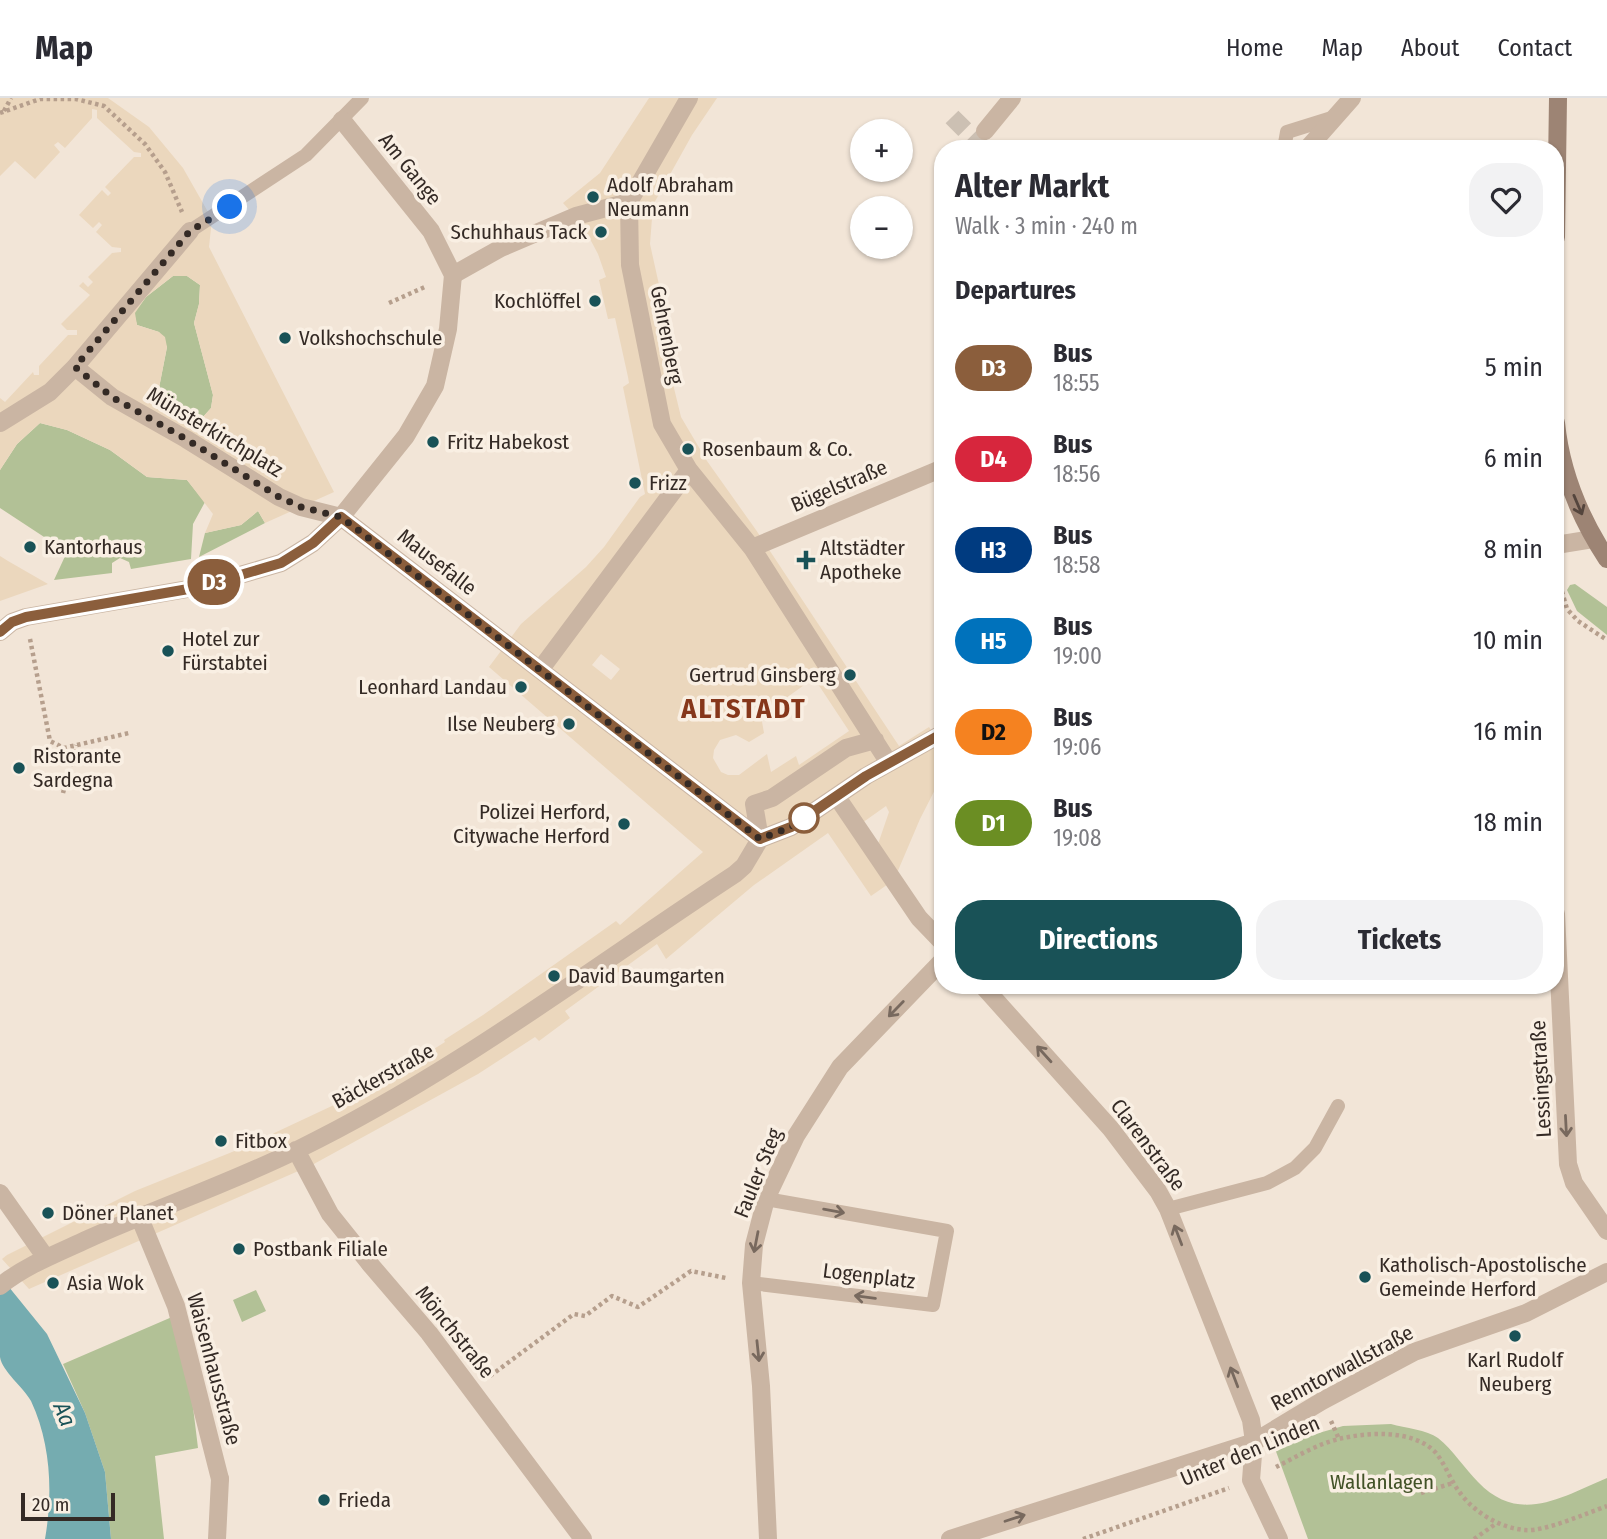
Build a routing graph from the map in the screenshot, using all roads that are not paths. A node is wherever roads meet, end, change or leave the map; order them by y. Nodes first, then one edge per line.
1 (362, 98) edge
2 (689, 98) edge
3 (1012, 98) edge
4 (1352, 98) edge
5 (1558, 98) edge
6 (1335, 117) junction
7 (342, 120) junction
8 (985, 131) dead end
9 (1286, 140) edge
10 (1315, 140) edge
11 (1557, 140) edge
12 (629, 202) junction
13 (190, 231) joint
14 (453, 275) junction
15 (75, 367) junction
16 (0, 423) edge
17 (1564, 469) edge
18 (689, 470) junction
19 (934, 472) edge
20 (341, 517) junction
21 (1600, 538) edge
22 (1564, 544) edge
23 (752, 548) junction
24 (1607, 559) edge
25 (1, 630) edge
26 (540, 670) junction
27 (874, 740) junction
28 (934, 740) edge
29 (889, 763) junction
30 (837, 797) junction
31 (760, 839) junction
32 (934, 934) edge
33 (934, 969) edge
34 (990, 994) edge
35 (1560, 994) edge
36 (1338, 1106) dead end
37 (296, 1150) junction
38 (0, 1193) edge
39 (766, 1199) junction
40 (1168, 1209) junction
41 (139, 1216) junction
42 (1607, 1231) edge
43 (46, 1258) junction
44 (1607, 1272) edge
45 (751, 1283) junction
46 (0, 1286) edge
47 (1254, 1442) junction
48 (217, 1539) edge
49 (583, 1539) edge
50 (768, 1539) edge
51 (950, 1539) edge
52 (1279, 1539) edge

1 - 7 lane
2 - 12 street
3 - 8 street
4 - 6 street
5 - 11 main road
6 - 9 lane
6 - 10 street
7 - 13 lane
7 - 14 street, Am Gange
12 - 14 street
12 - 18 street, Gehrenberg
13 - 15 street
14 - 20 street
15 - 16 street
15 - 20 street, Münsterkirchplatz
17 -> 21 main road
18 - 23 street, Gehrenberg
18 - 26 street
19 - 23 street, Bügelstraße
20 - 25 street
20 - 26 street, Mausefalle
21 - 22 street
21 - 24 main road
23 - 27 street, Gehrenberg
26 - 31 street, Mausefalle
27 - 29 street, Gehrenberg
27 - 31 street
28 - 29 street
29 - 30 street
30 - 31 street
30 - 32 street
31 - 37 street, Bäckerstraße
33 -> 39 street, Fauler Steg
40 -> 34 street, Clarenstraße
35 -> 42 street, Lessingstraße
36 - 40 lane
37 - 41 street, Bäckerstraße
37 - 49 street, Mönchstraße
38 - 43 street
39 -> 45 street, Fauler Steg
39 -> 45 lane, Logenplatz
47 -> 40 street, Clarenstraße
41 - 43 street, Bäckerstraße
41 - 48 street, Waisenhausstraße
43 - 46 street, Bäckerstraße
44 - 47 street, Renntorwallstraße
45 -> 50 street, Fauler Steg
51 -> 47 street, Unter den Linden
47 - 52 street, Clarenstraße

